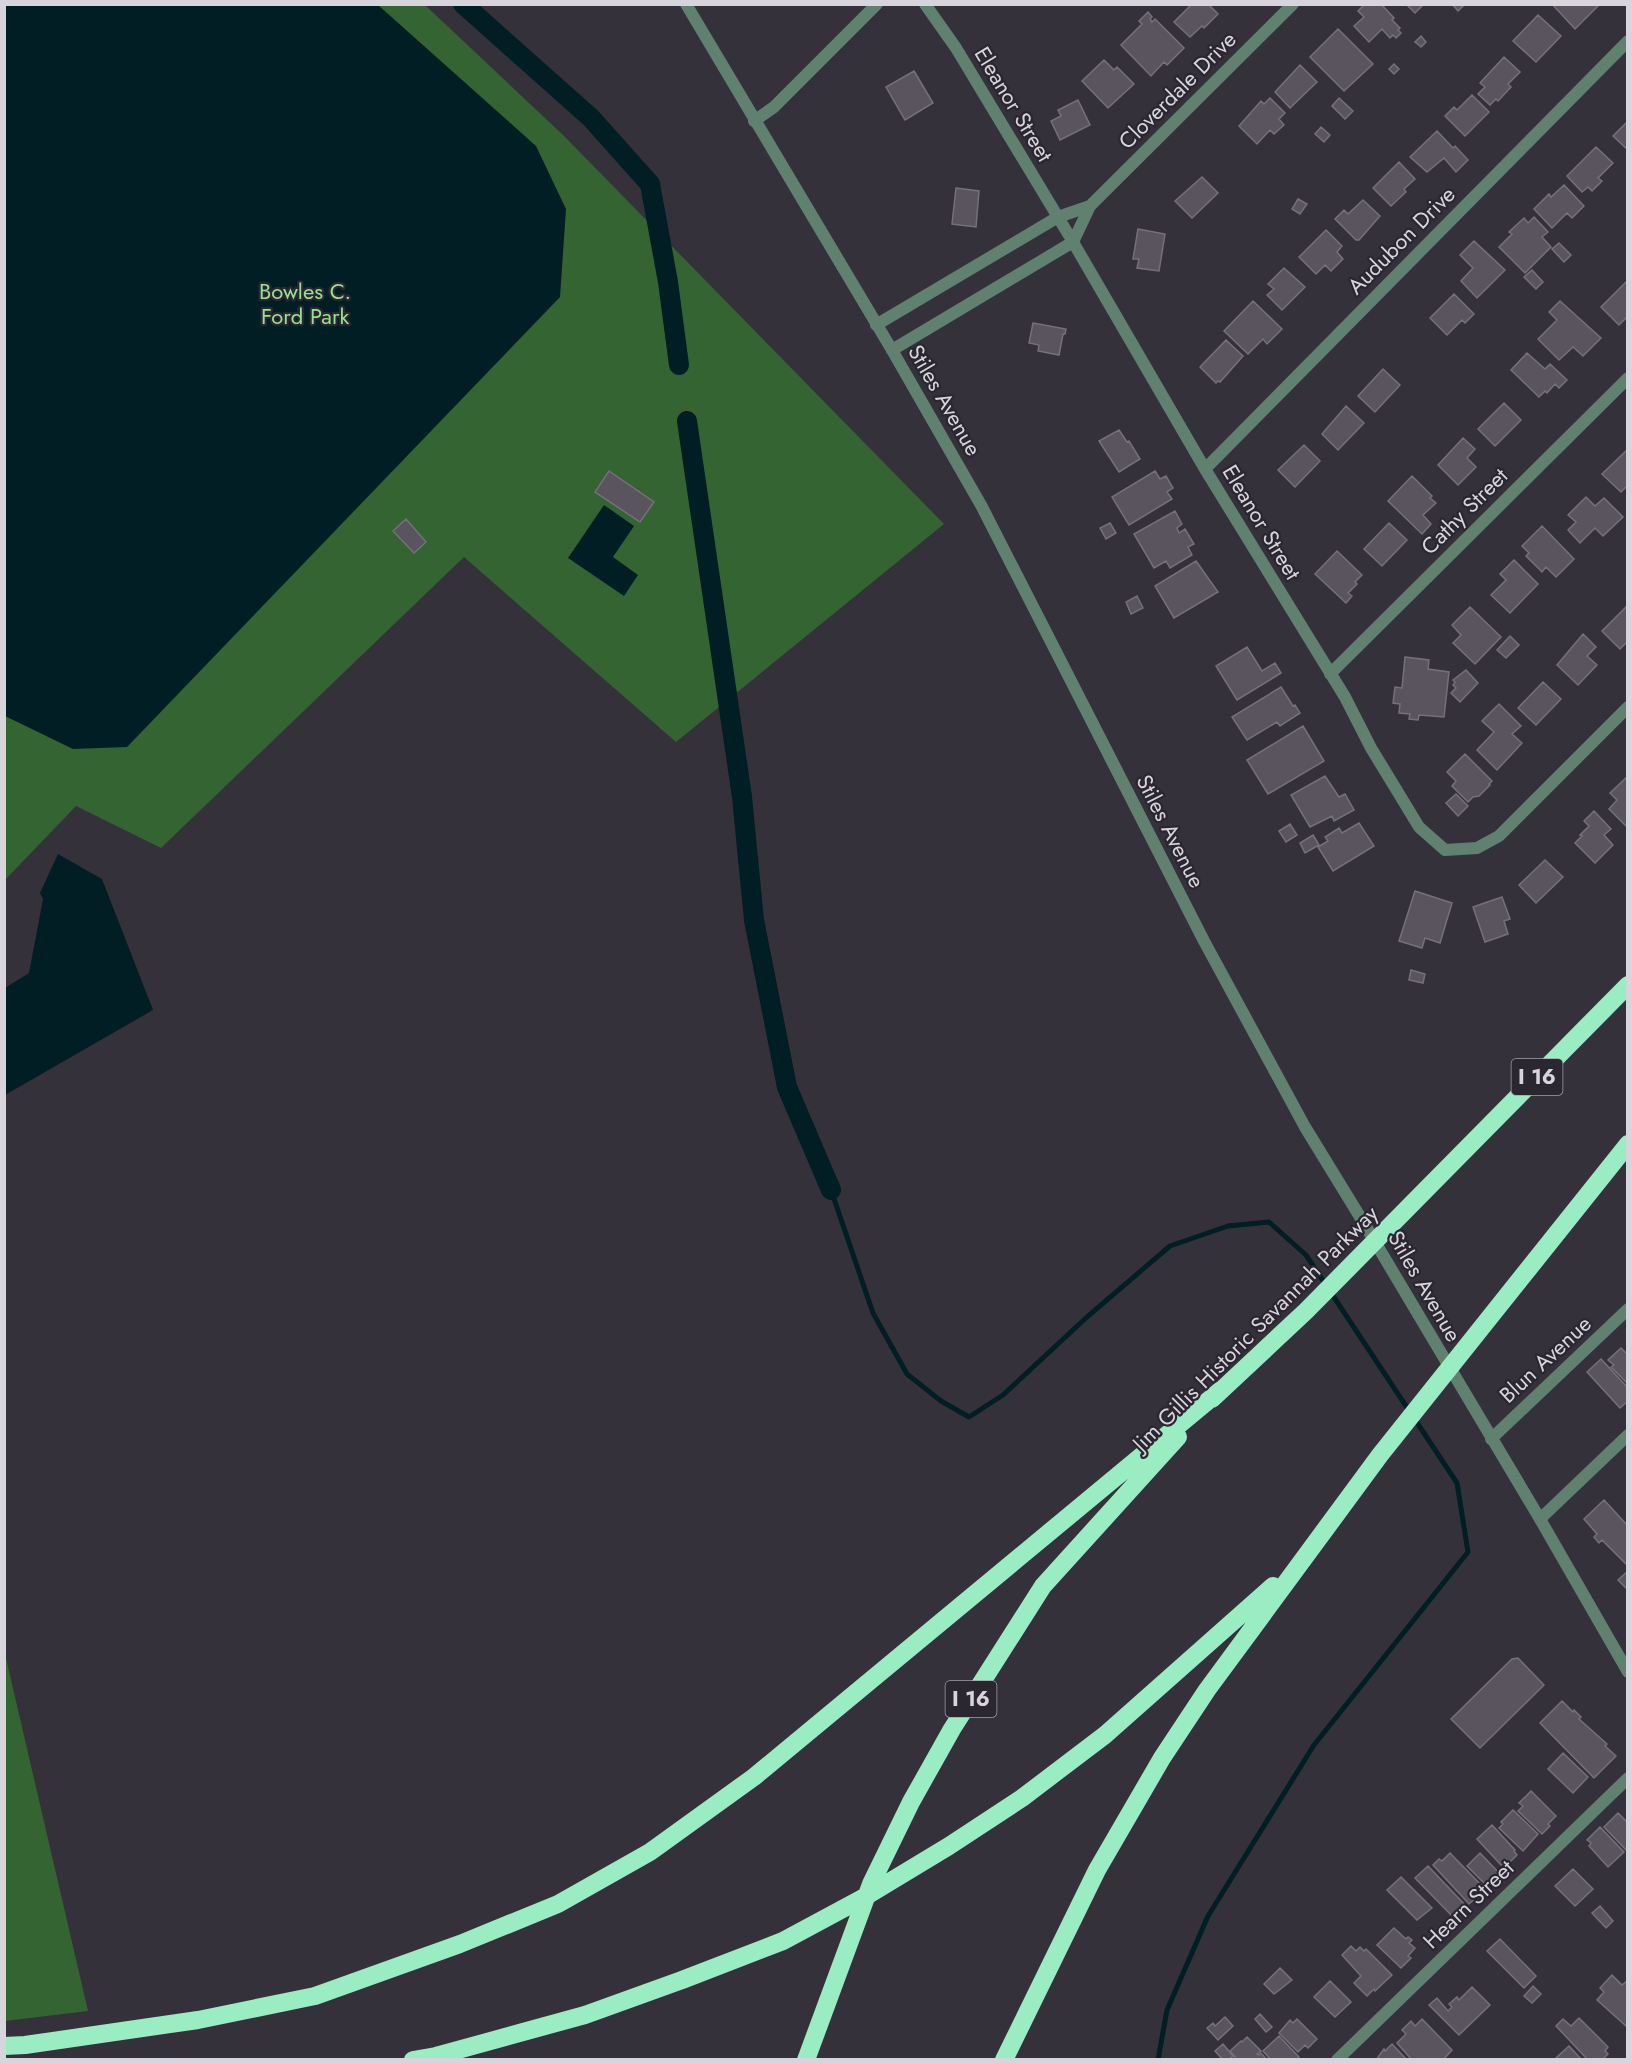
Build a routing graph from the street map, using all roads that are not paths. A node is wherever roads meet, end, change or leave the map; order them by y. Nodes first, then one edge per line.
1 (686, 4) edge
2 (877, 4) edge
3 (925, 4) edge
4 (1293, 4) edge
5 (1628, 41) edge
6 (754, 121) junction
7 (1090, 206) junction
8 (1058, 217) junction
9 (1073, 242) junction
10 (876, 325) junction
11 (892, 350) junction
12 (1628, 378) edge
13 (1205, 469) junction
14 (1330, 674) junction
15 (1628, 707) edge
16 (1628, 985) edge
17 (1628, 1144) edge
18 (1628, 1309) edge
19 (1221, 1390) junction
20 (1628, 1435) edge
21 (1491, 1439) junction
22 (1540, 1519) junction
23 (1299, 1563) junction
24 (1628, 1672) edge
25 (1628, 1778) edge
26 (4, 2046) edge
27 (413, 2060) edge
28 (806, 2060) edge
29 (1004, 2060) edge
30 (1337, 2060) edge

1 - 6 street, Stiles Avenue
2 - 6 street
3 - 8 street, Eleanor Street
4 - 7 street, Cloverdale Drive
5 - 13 street, Audubon Drive
6 - 10 street, Stiles Avenue
7 - 8 street, Cloverdale Drive
7 - 9 street, Cloverdale Drive
8 - 9 street, Eleanor Street
8 - 10 street, Cloverdale Drive
9 - 11 street
9 - 13 street, Eleanor Street
10 - 11 street, Stiles Avenue
11 - 21 street, Stiles Avenue
12 - 14 street, Cathy Street
13 - 14 street, Eleanor Street
14 - 15 street, Eleanor Street
16 - 19 highway, Jim Gillis Historic Savannah Parkway / I 16
17 - 23 highway
18 - 21 street, Blun Avenue
19 - 26 highway
19 - 28 highway, Jim Gillis Historic Savannah Parkway / I 16
20 - 22 street
21 - 22 street, Stiles Avenue
22 - 24 street, Stiles Avenue
23 - 27 highway
23 - 29 highway
25 - 30 street, Hearn Street

